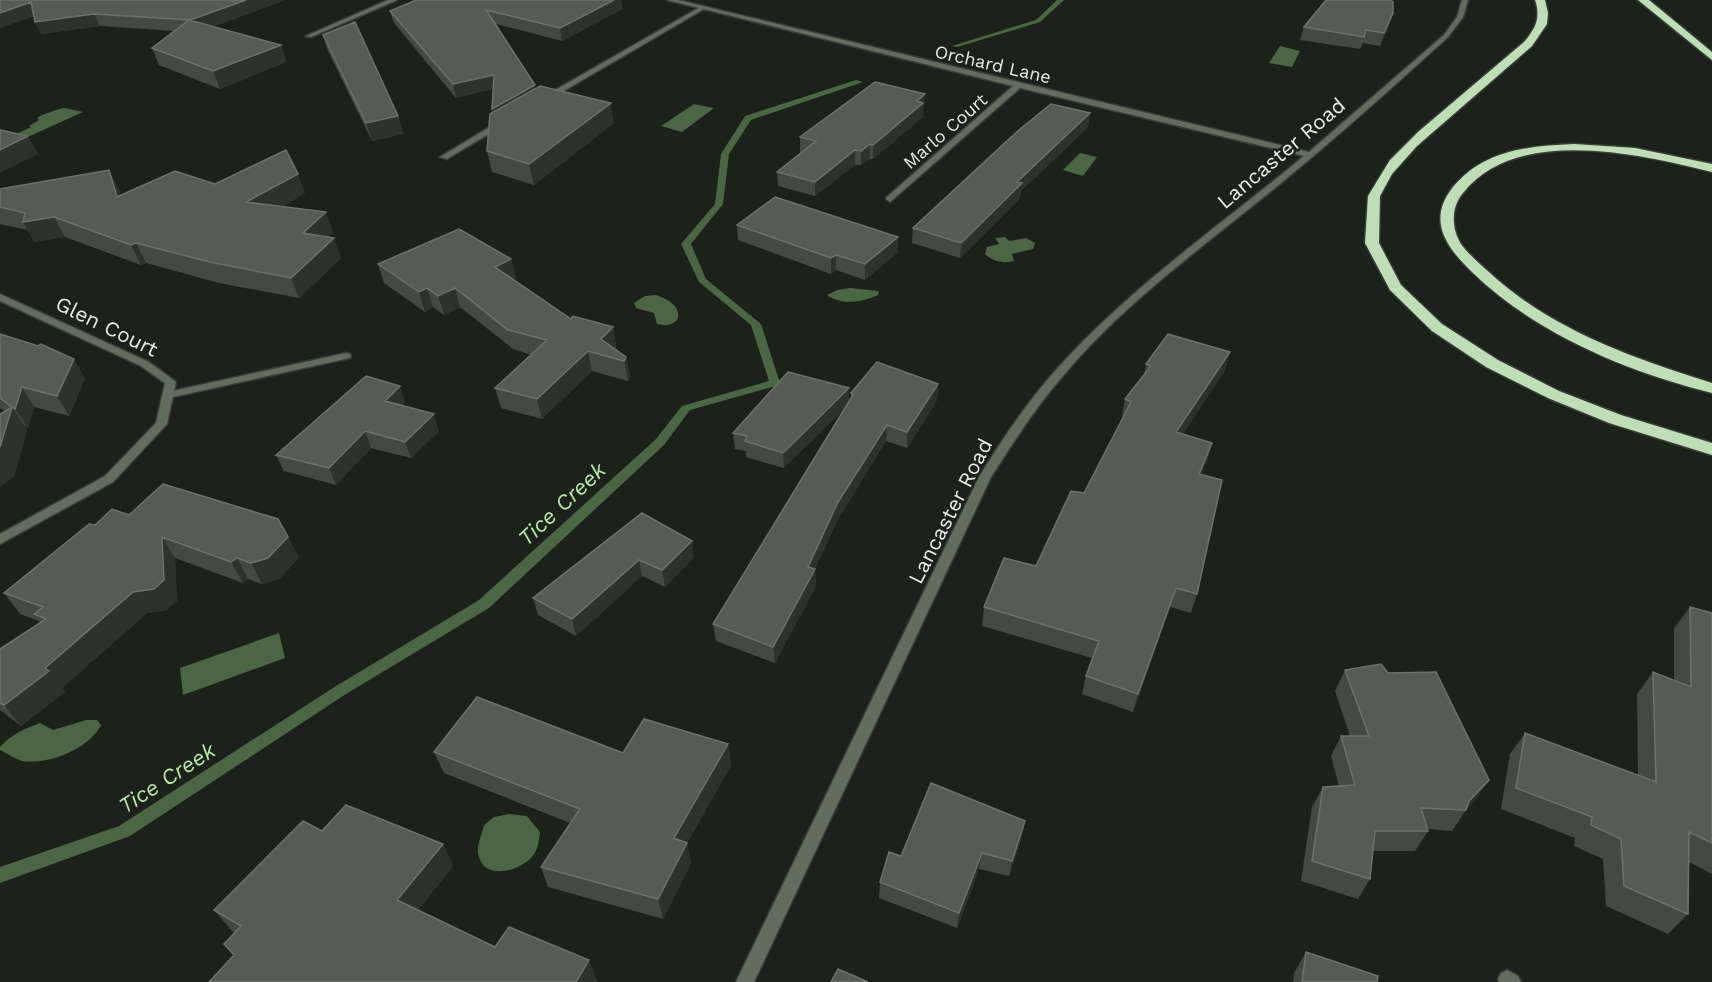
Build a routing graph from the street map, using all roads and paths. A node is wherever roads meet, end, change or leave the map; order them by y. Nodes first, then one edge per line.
1 (393, 0) edge
2 (670, 0) edge
3 (1464, 0) edge
4 (1540, 0) edge
5 (1642, 0) edge
6 (702, 8) junction
7 (309, 36) dead end
8 (1712, 57) edge
9 (1020, 85) junction
10 (537, 103) edge
11 (506, 121) edge
12 (1311, 155) junction
13 (444, 157) dead end
14 (1712, 168) edge
15 (890, 199) dead end
16 (0, 297) edge
17 (346, 356) dead end
18 (1712, 388) edge
19 (168, 395) junction
20 (1712, 449) edge
21 (0, 540) edge
22 (745, 982) edge

1 - 7 street
2 - 6 street, Orchard Lane
3 - 12 street, Lancaster Road
4 - 20 highway
5 - 8 highway
6 - 9 street, Orchard Lane
6 - 10 street
9 - 12 street, Orchard Lane
9 - 15 street, Marlo Court
11 - 13 street
12 - 22 street, Lancaster Road
14 - 18 highway
16 - 19 street, Glen Court
17 - 19 street
19 - 21 street

